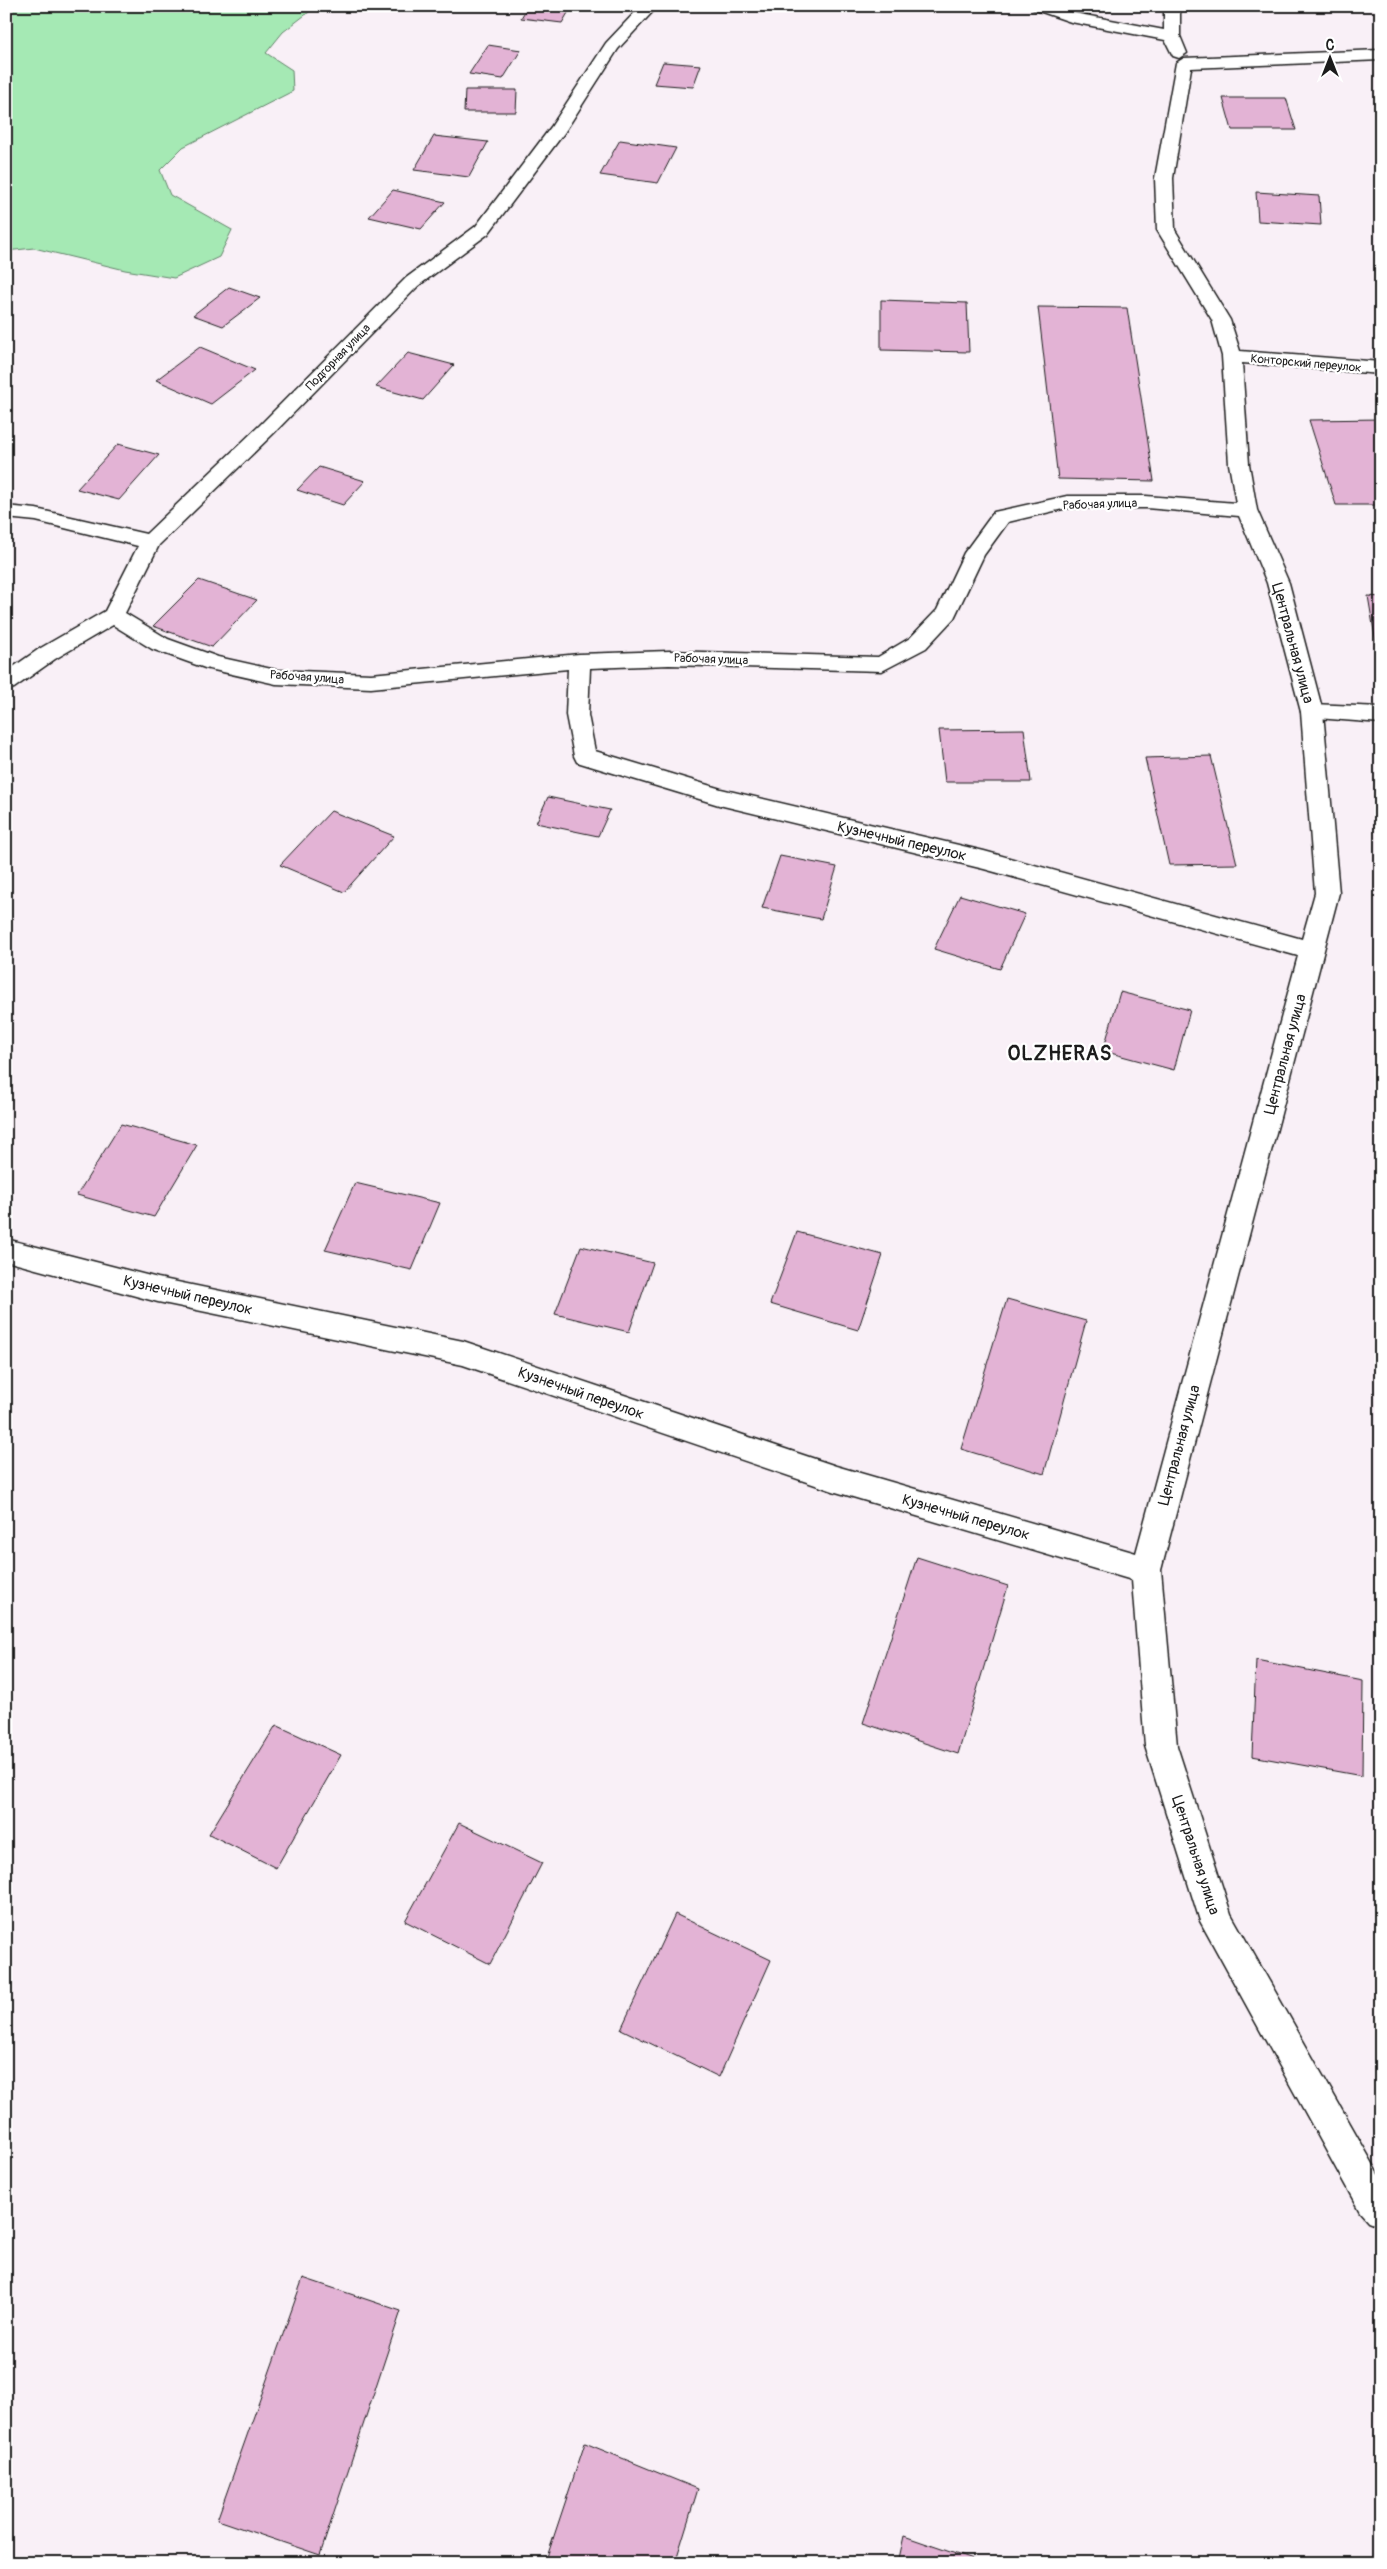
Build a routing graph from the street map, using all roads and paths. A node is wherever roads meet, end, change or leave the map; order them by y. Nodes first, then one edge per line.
1 (650, 6) edge
2 (1039, 6) edge
3 (1172, 6) edge
4 (1172, 36) junction
5 (1381, 55) edge
6 (1184, 63) junction
7 (1232, 356) junction
8 (1381, 368) edge
9 (1247, 510) junction
10 (6, 512) edge
11 (150, 542) junction
12 (112, 614) junction
13 (579, 661) junction
14 (6, 683) edge
15 (1312, 712) junction
16 (1381, 716) edge
17 (1312, 951) junction
18 (6, 1250) edge
19 (1146, 1570) junction
20 (1381, 2208) edge

1 - 11 street, Подгорная улица
2 - 4 street
3 - 4 street
4 - 6 street
5 - 6 street
6 - 7 street, Центральная улица
7 - 8 street, Конторский переулок
7 - 9 street, Центральная улица
9 - 13 street, Рабочая улица
9 - 15 street, Центральная улица
10 - 11 street
11 - 12 street, Подгорная улица
12 - 13 street, Рабочая улица
12 - 14 street
13 - 17 street, Кузнечный переулок
15 - 16 street
15 - 17 street, Центральная улица
17 - 19 street, Центральная улица
18 - 19 street, Кузнечный переулок
19 - 20 street, Центральная улица

